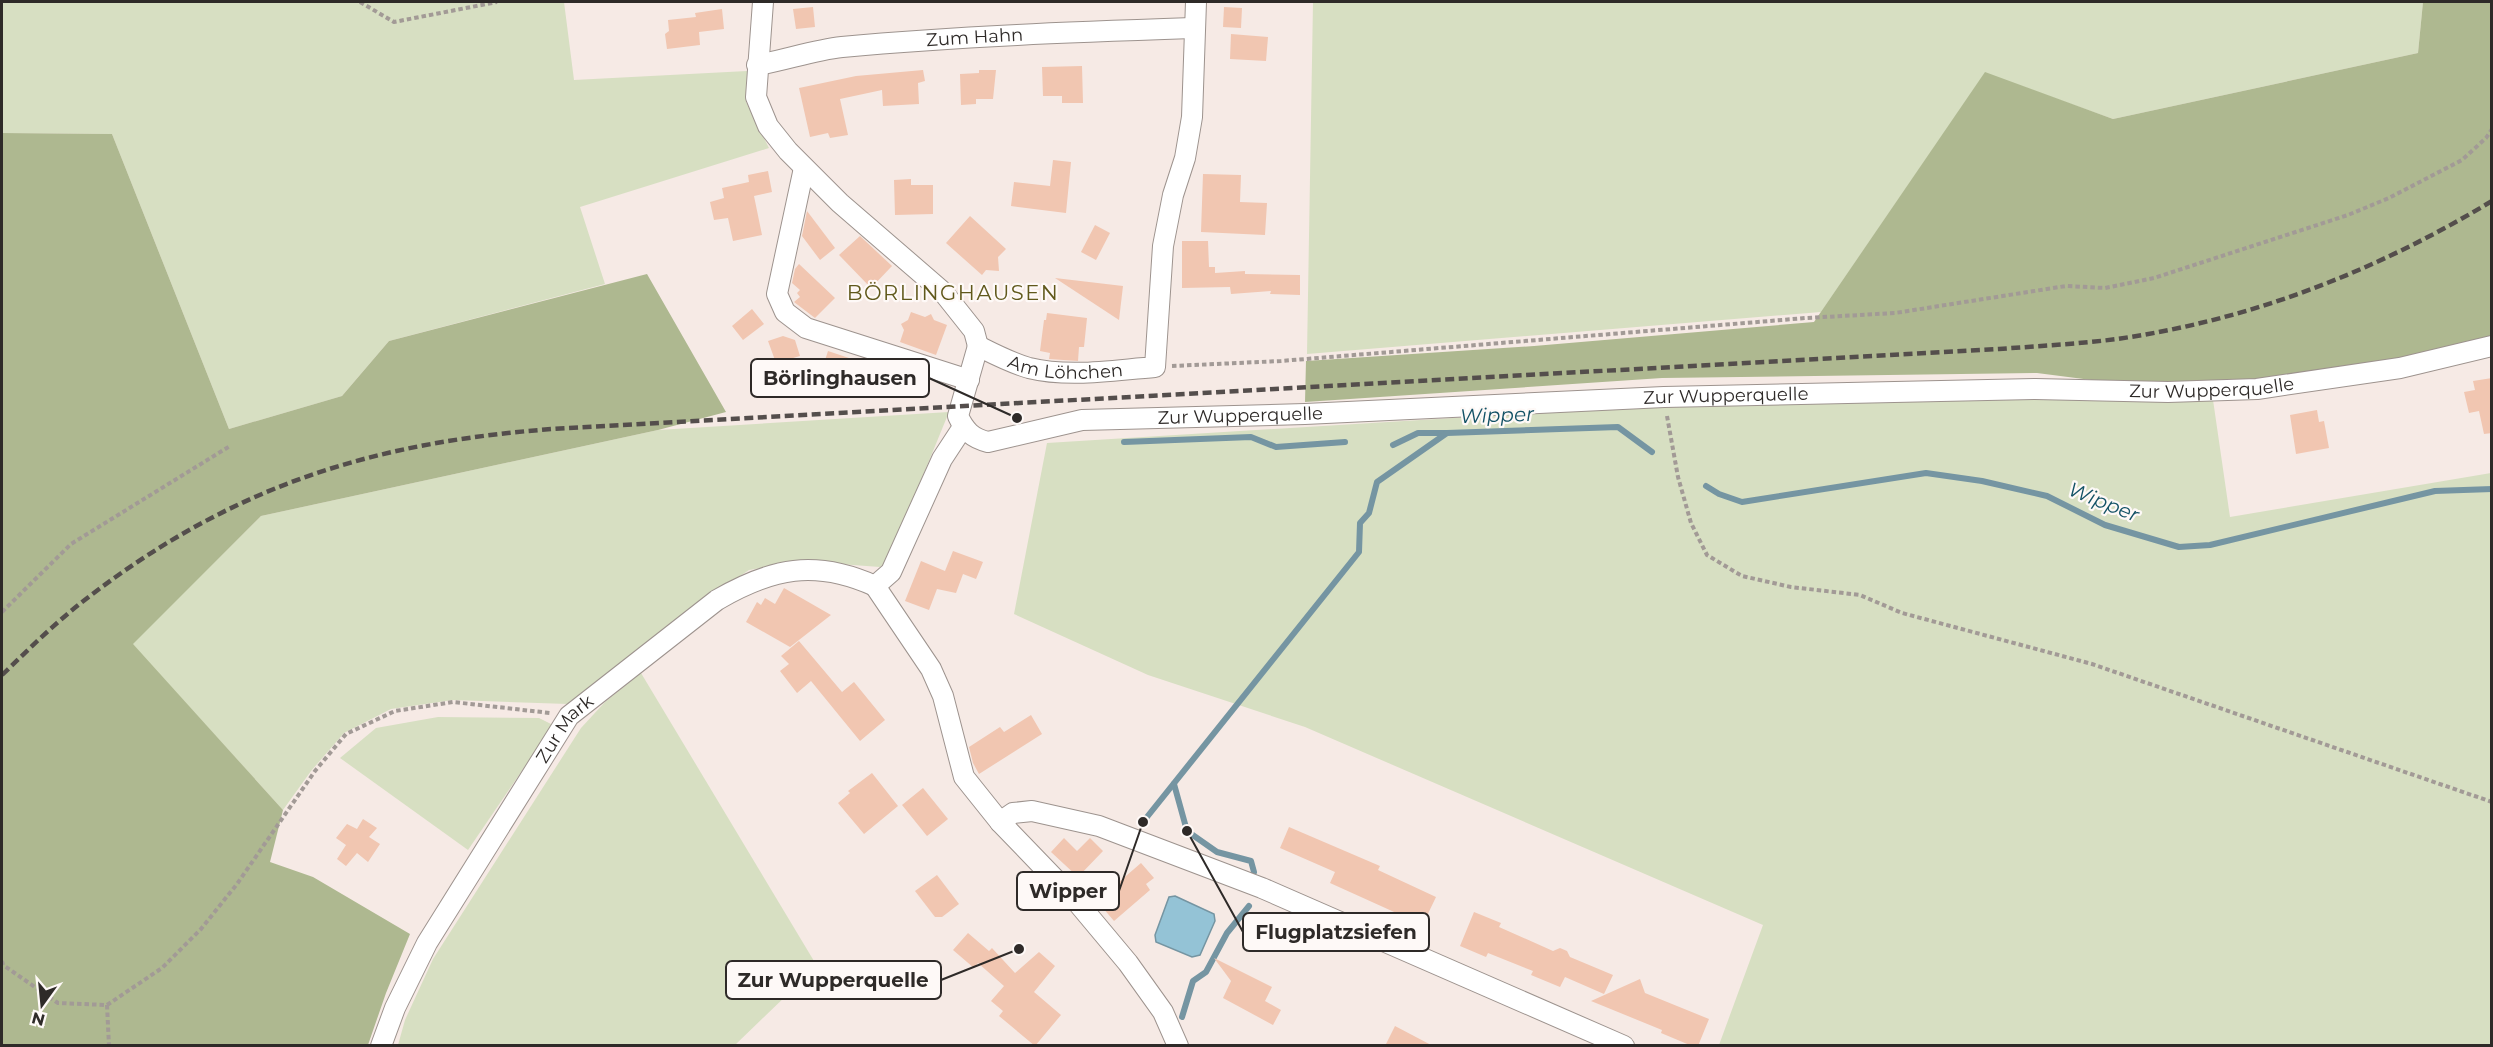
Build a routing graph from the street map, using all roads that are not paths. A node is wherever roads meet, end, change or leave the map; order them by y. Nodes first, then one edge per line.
1 (763, 2) edge
2 (1196, 2) edge
3 (1194, 28) junction
4 (758, 64) junction
5 (804, 168) junction
6 (978, 346) junction
7 (2492, 346) edge
8 (969, 380) junction
9 (963, 427) junction
10 (875, 586) junction
11 (1000, 822) junction
12 (381, 1046) edge
13 (1178, 1046) edge
14 (1624, 1046) edge

1 - 4 street
2 - 3 street
3 - 4 street, Zum Hahn
3 - 6 street, Am Löhchen
4 - 5 street
5 - 6 street
5 - 8 street
6 - 8 street
7 - 9 street, Zur Wupperquelle
8 - 9 street
9 - 10 street
10 - 11 street
10 - 12 street, Zur Mark
11 - 13 street
11 - 14 street

